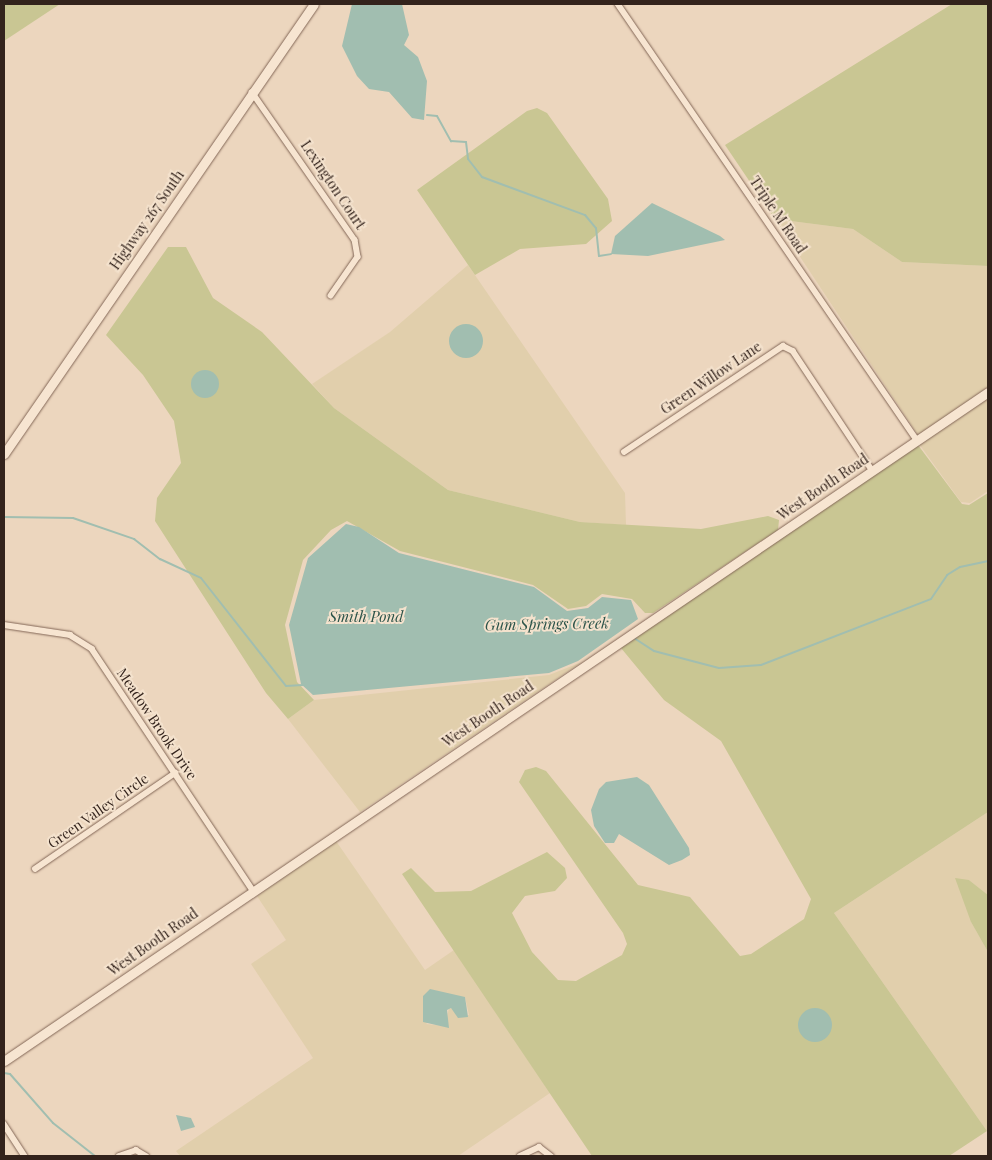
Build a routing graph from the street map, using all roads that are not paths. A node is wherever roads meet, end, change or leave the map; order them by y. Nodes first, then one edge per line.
1 (314, 4) edge
2 (618, 4) edge
3 (252, 92) junction
4 (331, 296) dead end
5 (988, 392) edge
6 (916, 440) junction
7 (624, 452) dead end
8 (4, 454) edge
9 (872, 470) junction
10 (4, 625) edge
11 (175, 773) junction
12 (35, 869) dead end
13 (253, 890) junction
14 (4, 1061) edge
15 (4, 1124) edge
16 (26, 1156) edge
17 (119, 1156) edge
18 (146, 1156) edge
19 (520, 1156) edge
20 (551, 1156) edge

1 - 3 street, Highway 267 South
2 - 6 street, Triple M Road
3 - 4 street, Lexington Court
3 - 8 street, Highway 267 South
5 - 6 street, West Booth Road
6 - 9 street, West Booth Road
7 - 9 street, Green Willow Lane
9 - 13 street, West Booth Road
10 - 11 street, Meadow Brook Drive
11 - 12 street, Green Valley Circle
11 - 13 street, Meadow Brook Drive
13 - 14 street, West Booth Road
15 - 16 street
17 - 18 street
19 - 20 street

